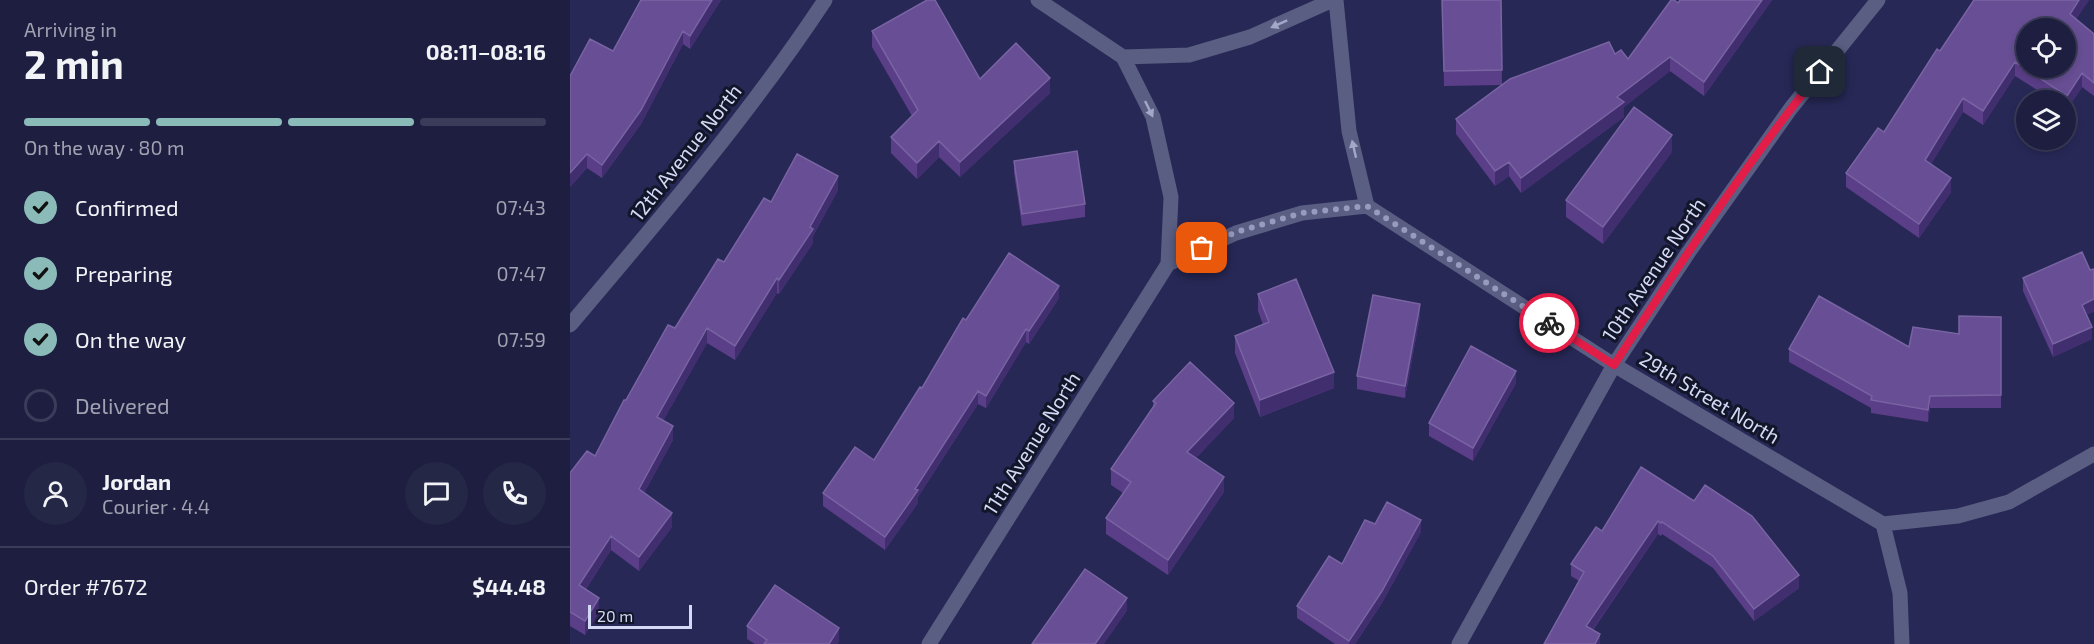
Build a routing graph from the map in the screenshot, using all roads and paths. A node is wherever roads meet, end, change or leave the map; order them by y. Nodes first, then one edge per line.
1 (825, 0) edge
2 (1038, 0) edge
3 (1334, 0) edge
4 (1878, 0) edge
5 (1123, 57) junction
6 (1367, 206) junction
7 (1168, 264) junction
8 (570, 325) edge
9 (1614, 365) junction
10 (2094, 454) edge
11 (1883, 524) junction
12 (929, 644) edge
13 (1459, 644) edge
14 (1902, 644) edge

1 - 8 street, 12th Avenue North
2 - 5 street
3 -> 5 street
6 -> 3 street
4 - 9 street, 10th Avenue North
5 -> 7 street
6 - 7 street
6 - 9 street, 29th Street North
7 - 12 street, 11th Avenue North
9 - 11 street, 29th Street North
9 - 13 street, 10th Avenue North
10 - 11 street
11 - 14 street

